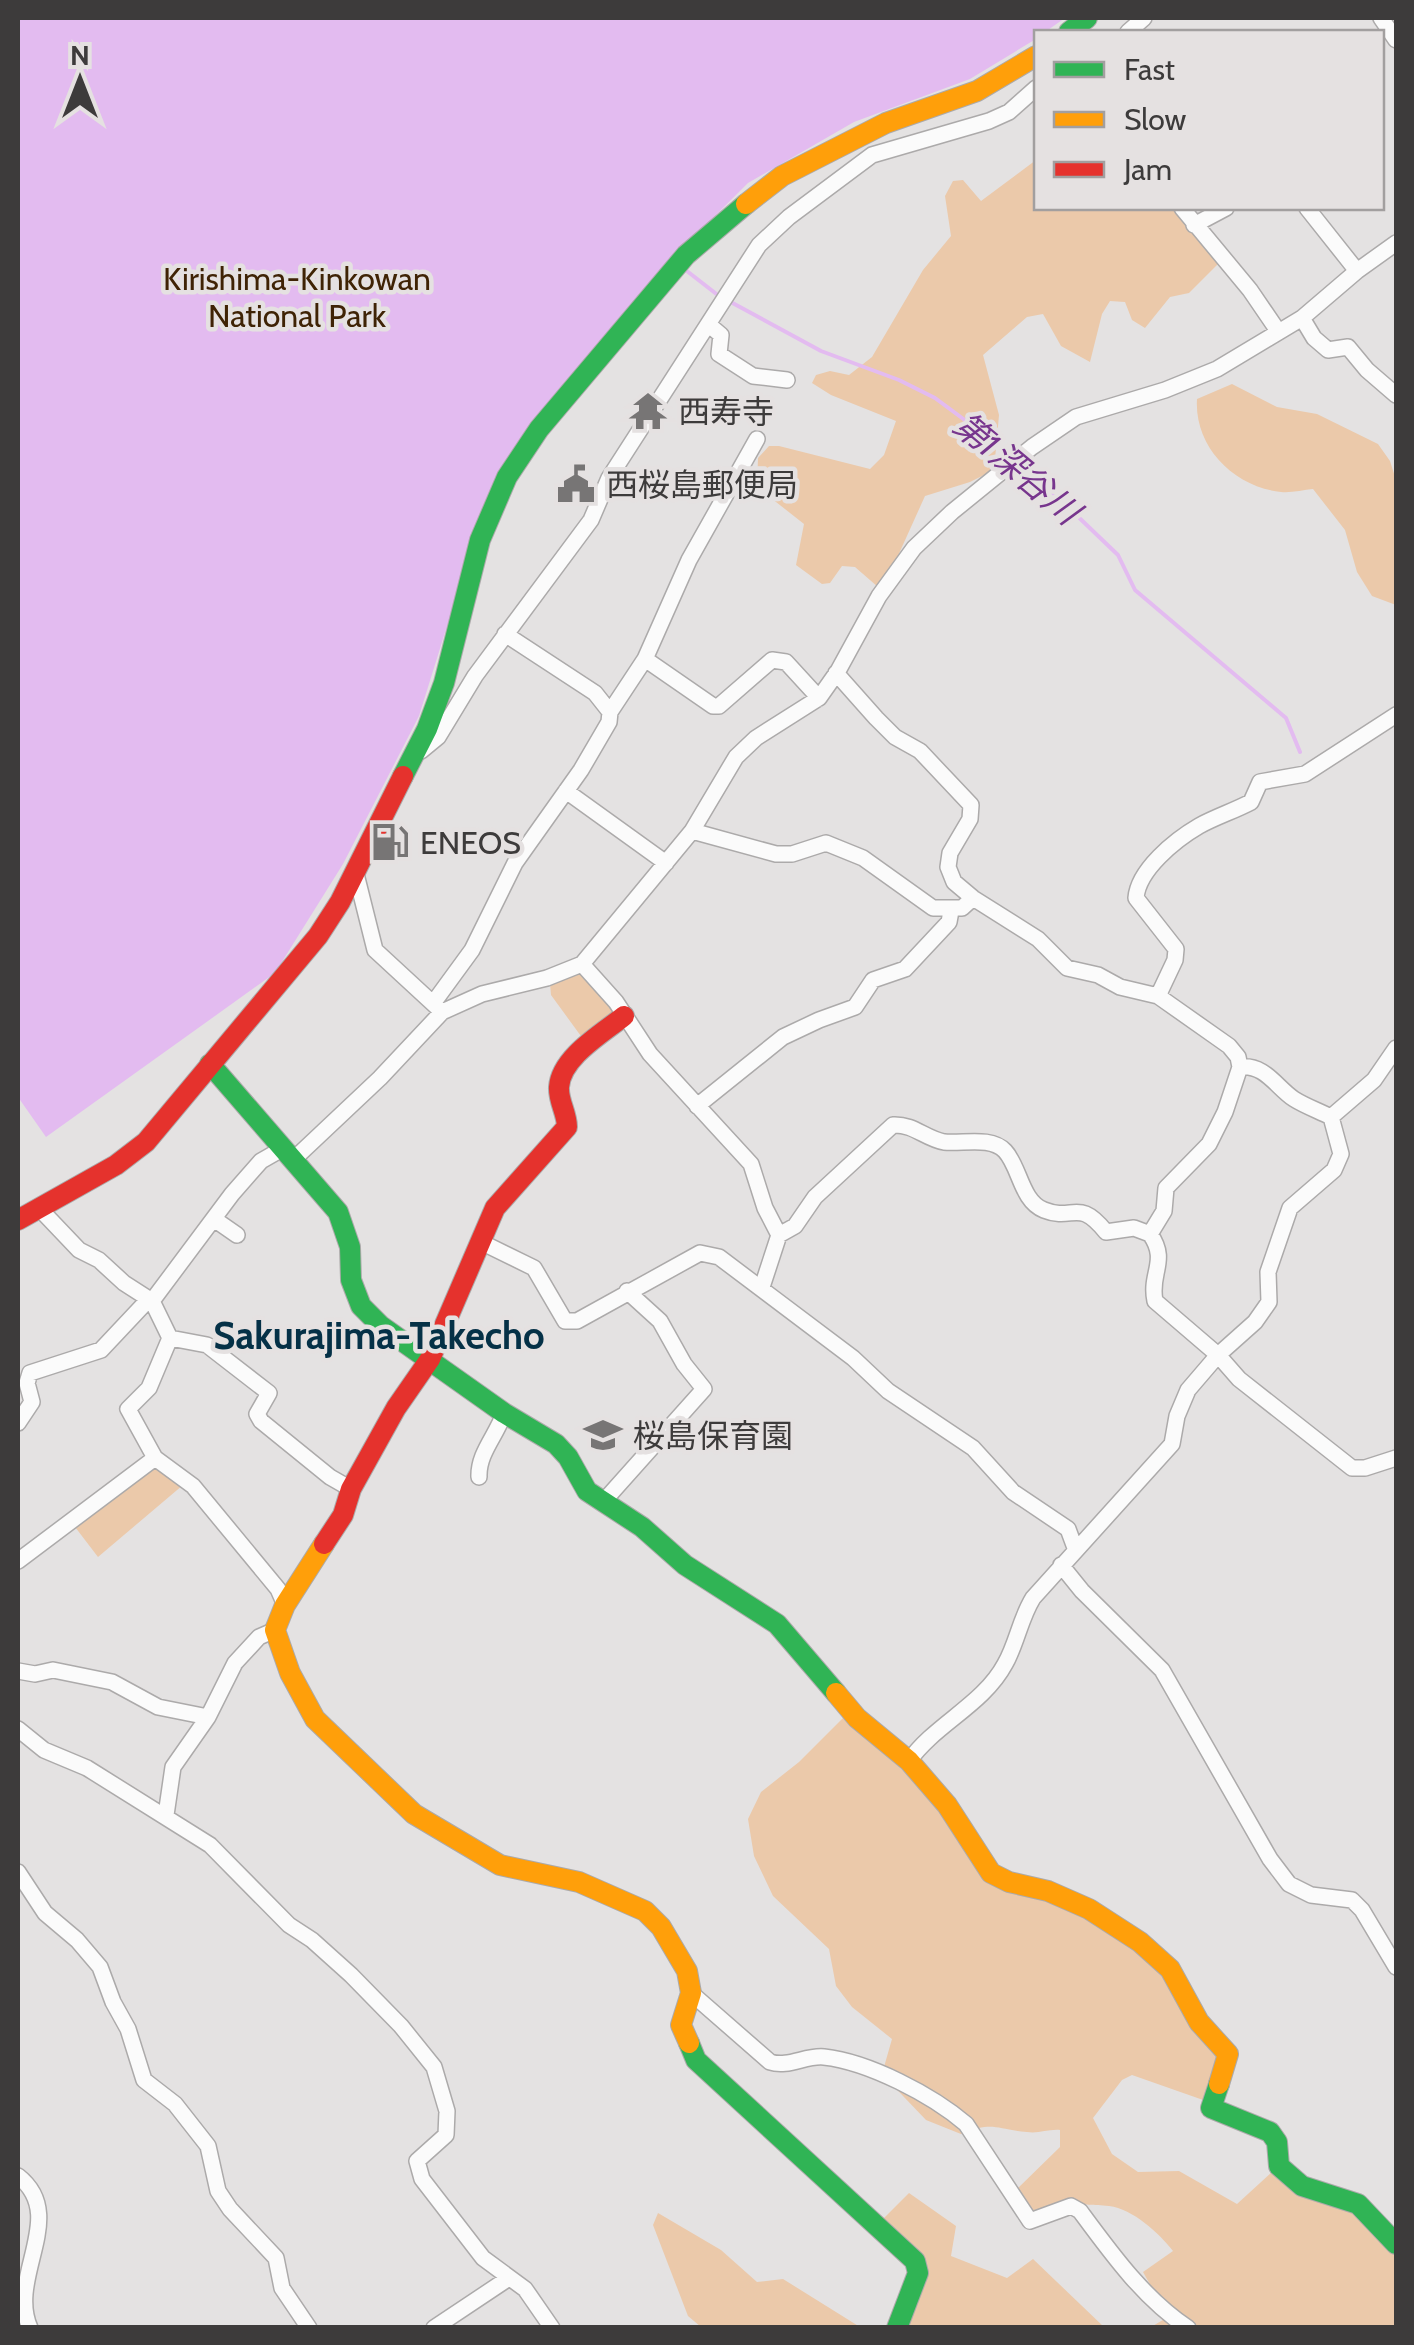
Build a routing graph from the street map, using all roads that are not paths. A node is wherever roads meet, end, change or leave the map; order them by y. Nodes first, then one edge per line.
1 (1034, 57) edge
2 (1034, 90) edge
3 (1183, 210) edge
4 (1222, 210) edge
5 (1309, 210) edge
6 (1194, 225) junction
7 (1396, 243) edge
8 (1357, 271) junction
9 (1302, 318) junction
10 (708, 324) junction
11 (1278, 331) junction
12 (786, 380) dead end
13 (1396, 394) edge
14 (756, 439) dead end
15 (505, 634) junction
16 (645, 659) junction
17 (836, 673) junction
18 (819, 698) junction
19 (610, 712) junction
20 (1396, 715) edge
21 (416, 755) junction
22 (566, 791) junction
23 (692, 831) junction
24 (666, 864) junction
25 (355, 870) junction
26 (973, 898) junction
27 (951, 911) junction
28 (582, 964) junction
29 (1158, 996) junction
30 (438, 1007) junction
31 (624, 1016) junction
32 (1396, 1048) edge
33 (210, 1064) junction
34 (1240, 1067) junction
35 (698, 1106) junction
36 (1334, 1115) junction
37 (288, 1155) junction
38 (39, 1208) junction
39 (214, 1219) junction
40 (18, 1220) edge
41 (1150, 1234) junction
42 (779, 1235) junction
43 (237, 1236) dead end
44 (482, 1242) junction
45 (762, 1287) junction
46 (627, 1290) junction
47 (150, 1300) junction
48 (170, 1338) junction
49 (1218, 1355) junction
50 (430, 1360) junction
51 (504, 1413) junction
52 (18, 1423) edge
53 (155, 1458) junction
54 (1396, 1458) edge
55 (480, 1476) dead end
56 (351, 1489) junction
57 (604, 1502) junction
58 (1076, 1548) junction
59 (18, 1561) edge
60 (1061, 1565) junction
61 (285, 1606) junction
62 (275, 1630) junction
63 (18, 1671) edge
64 (208, 1717) junction
65 (18, 1728) edge
66 (909, 1761) junction
67 (166, 1815) junction
68 (18, 1872) edge
69 (1396, 1966) edge
70 (691, 1992) junction
71 (18, 2176) edge
72 (1396, 2244) edge
73 (22, 2275) edge
74 (509, 2278) junction
75 (30, 2328) edge
76 (309, 2328) edge
77 (434, 2328) edge
78 (552, 2328) edge
79 (898, 2328) edge
80 (1188, 2328) edge

1 - 21 street
2 - 10 street
3 - 6 street
4 - 6 street
5 - 8 street
6 - 11 street
7 - 8 street
8 - 9 street
9 - 11 street
9 - 13 street
10 - 12 street
10 - 15 street
11 - 17 street
14 - 16 street
15 - 19 street
15 - 21 street
16 - 18 street
16 - 19 street
17 - 18 street
17 - 26 street
18 - 23 street
19 - 22 street
20 - 29 street
21 - 25 street
22 - 24 street
22 - 30 street
23 - 24 street
23 - 27 street
24 - 28 street
25 - 30 street
25 - 33 street
26 - 27 street
26 - 29 street
27 - 35 street
28 - 30 street
28 - 31 street
29 - 34 street
30 - 37 street
31 - 35 street
31 - 44 street
32 - 36 street
33 - 37 street
33 - 38 street
34 - 36 street
34 - 41 street
35 - 42 street
36 - 49 street
37 - 39 street
37 - 50 street
38 - 40 street
38 - 47 street
39 - 43 street
39 - 47 street
41 - 42 street
41 - 49 street
42 - 45 street
44 - 46 street
44 - 50 street
45 - 46 street
45 - 58 street
46 - 57 street
47 - 48 street
47 - 52 street
48 - 53 street
48 - 56 street
49 - 54 street
49 - 58 street
50 - 51 street
50 - 56 street
51 - 55 street
51 - 57 street
53 - 59 street
53 - 61 street
56 - 61 street
57 - 66 street
58 - 60 street
60 - 66 street
60 - 69 street
61 - 62 street
62 - 64 street
62 - 70 street
63 - 64 street
64 - 67 street
65 - 67 street
66 - 72 street
67 - 74 street
68 - 76 street
70 - 79 street
70 - 80 street
71 - 73 street
73 - 75 street
74 - 77 street
74 - 78 street

